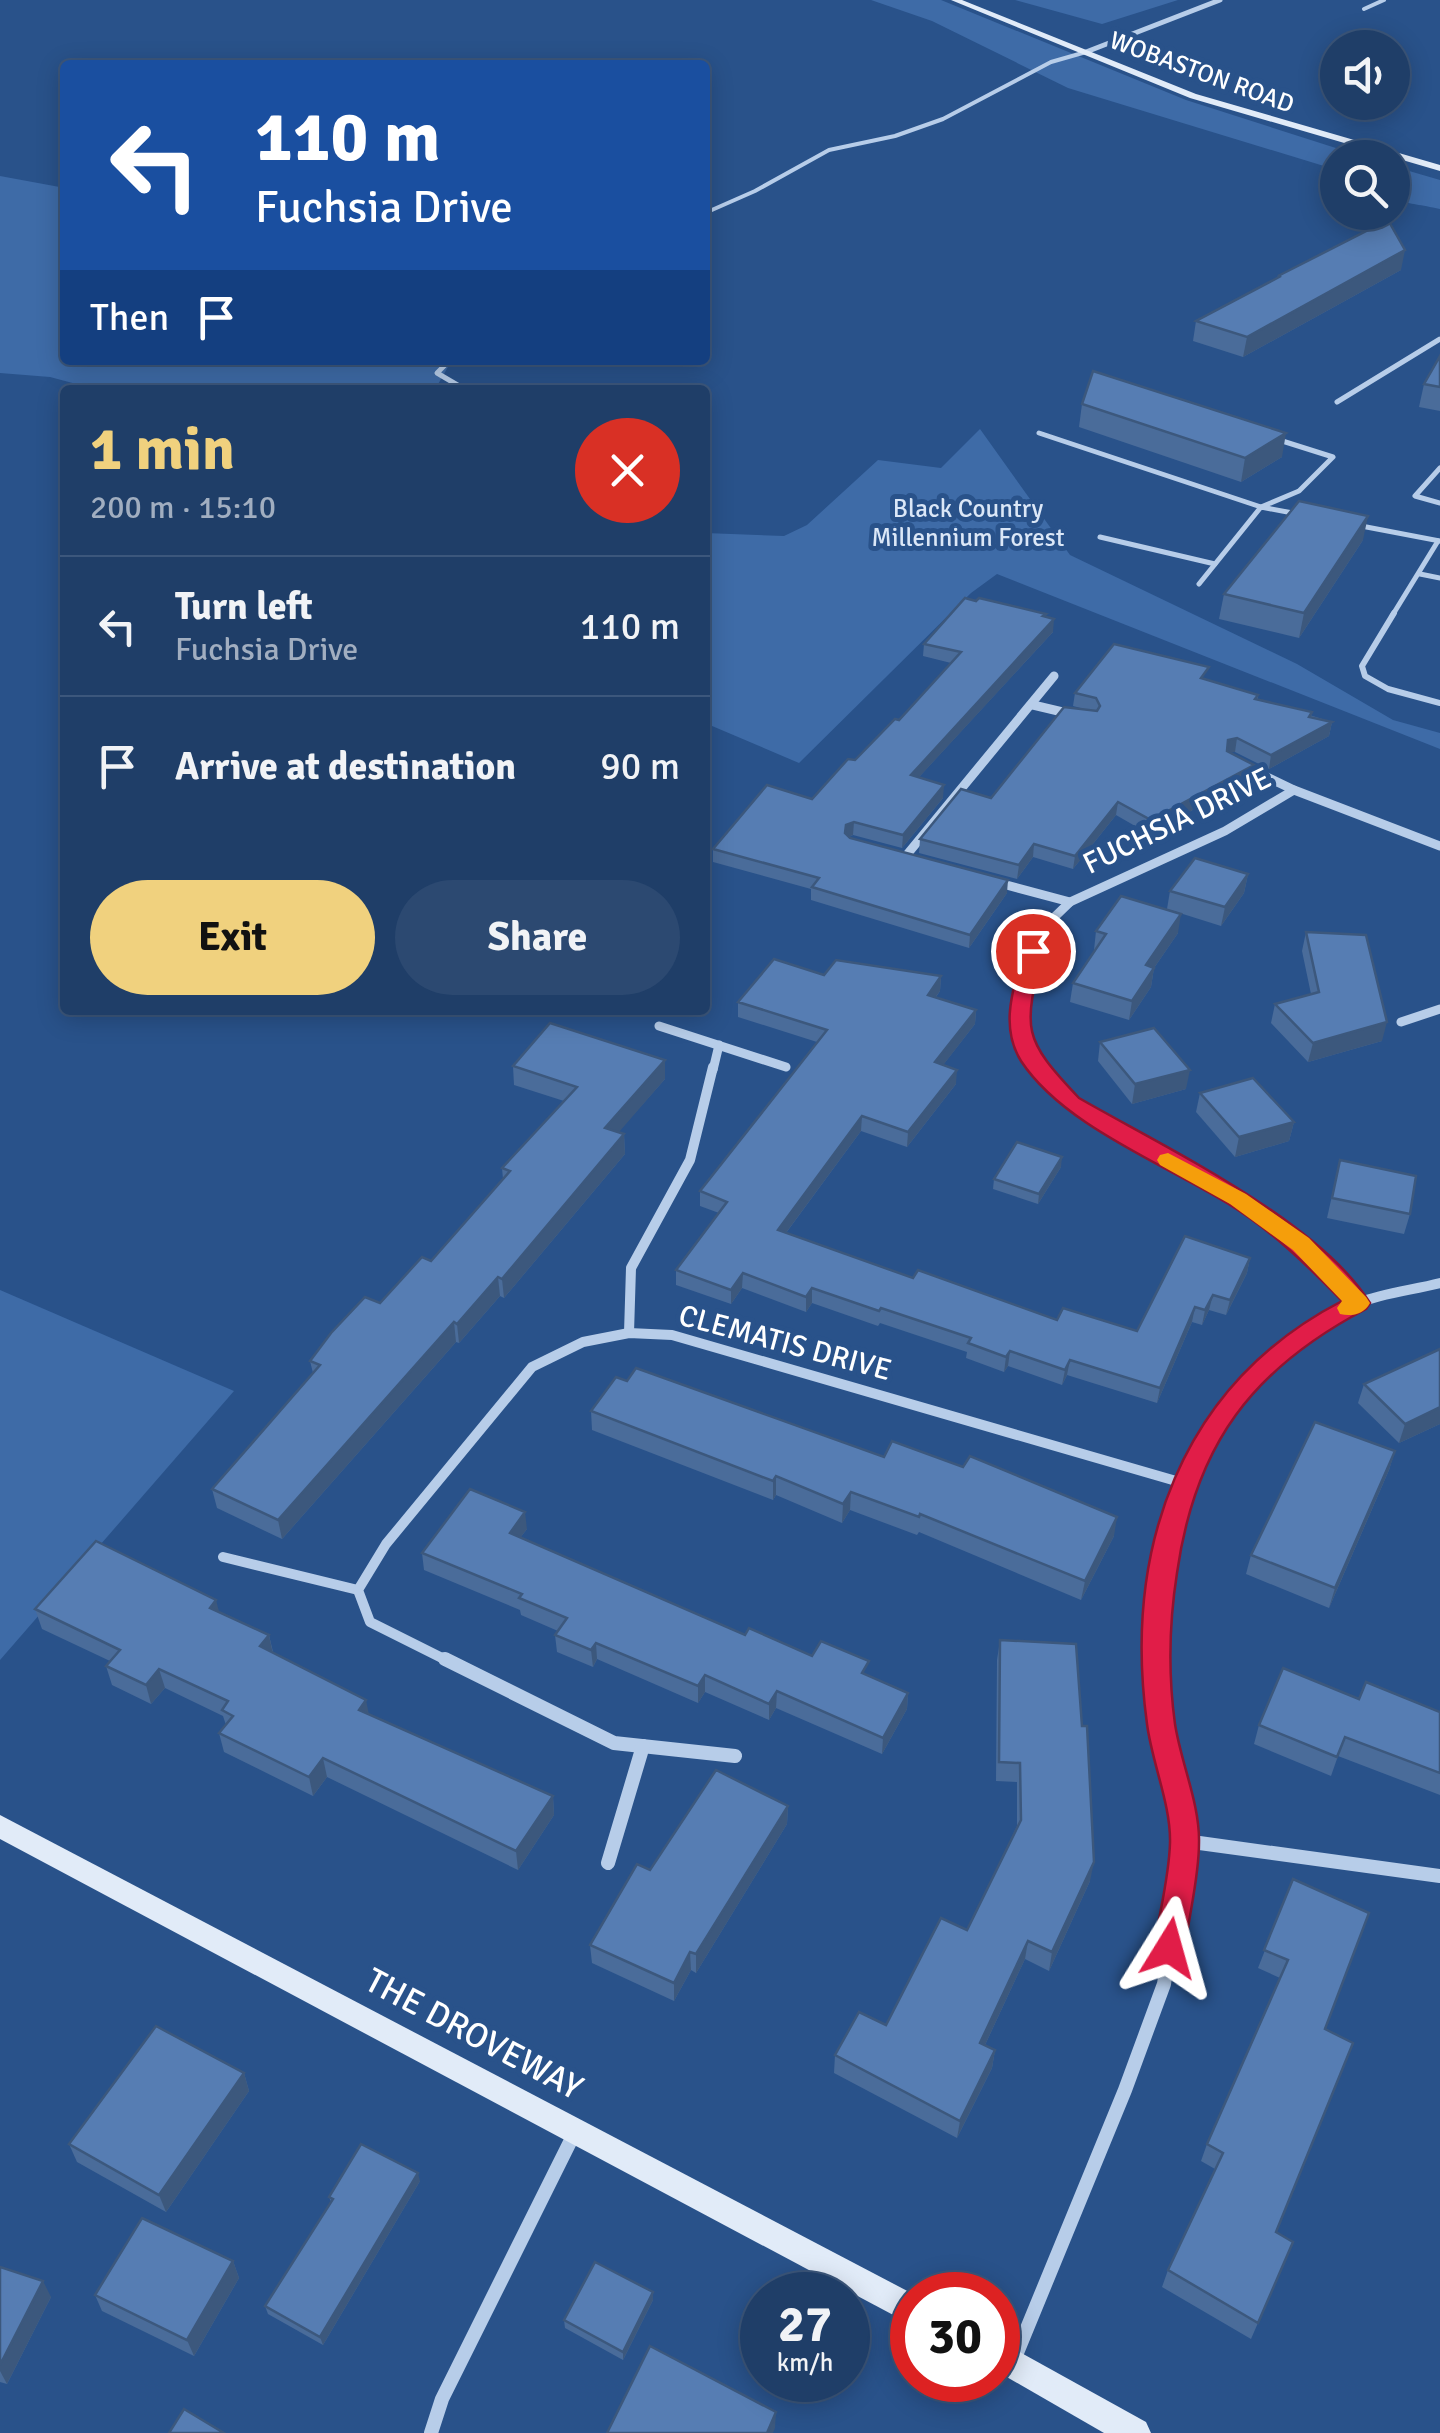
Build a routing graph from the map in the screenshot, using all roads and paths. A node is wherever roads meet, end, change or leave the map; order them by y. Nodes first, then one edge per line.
1 (954, 0) edge
2 (1220, 0) edge
3 (1384, 0) edge
4 (1364, 9) dead end
5 (1086, 52) junction
6 (1440, 168) edge
7 (710, 211) edge
8 (1440, 338) edge
9 (445, 365) edge
10 (458, 385) edge
11 (1337, 402) dead end
12 (1039, 433) dead end
13 (1260, 434) edge
14 (1440, 468) edge
15 (1440, 502) edge
16 (1261, 507) junction
17 (1314, 518) edge
18 (1350, 524) edge
19 (1100, 536) dead end
20 (1439, 541) edge
21 (1215, 564) junction
22 (1420, 574) junction
23 (1440, 578) edge
24 (1200, 584) dead end
25 (1054, 676) dead end
26 (1440, 703) edge
27 (1033, 705) junction
28 (1090, 718) edge
29 (1231, 760) edge
30 (1294, 790) junction
31 (1440, 846) edge
32 (887, 853) edge
33 (905, 858) junction
34 (922, 862) edge
35 (994, 882) edge
36 (1070, 902) junction
37 (1440, 1008) edge
38 (1401, 1022) dead end
39 (659, 1026) dead end
40 (718, 1046) junction
41 (786, 1067) dead end
42 (1440, 1283) edge
43 (1358, 1303) junction
44 (629, 1332) junction
45 (1183, 1482) junction
46 (223, 1558) dead end
47 (358, 1590) junction
48 (643, 1746) junction
49 (735, 1756) dead end
50 (0, 1826) edge
51 (1185, 1842) junction
52 (608, 1863) dead end
53 (1440, 1876) edge
54 (576, 2130) junction
55 (890, 2298) edge
56 (1020, 2325) edge
57 (1020, 2368) edge
58 (431, 2433) edge
59 (1135, 2433) edge

1 - 5 street, WOBASTON ROAD
2 - 5 street
3 - 4 lane
5 - 6 street, WOBASTON ROAD
5 - 7 lane
8 - 11 lane
9 - 10 lane
12 - 16 lane
13 - 16 lane
14 - 15 lane
16 - 17 lane
16 - 21 lane
18 - 20 lane
19 - 21 lane
20 - 22 lane
21 - 24 lane
22 - 23 lane
22 - 26 lane
25 - 27 street
27 - 28 street
27 - 33 street
29 - 30 street, FUCHSIA DRIVE
30 - 31 street, FUCHSIA DRIVE
30 - 36 street, FUCHSIA DRIVE
32 - 33 street
33 - 34 street
35 - 36 street
36 - 43 street, FUCHSIA DRIVE
37 - 38 street
39 - 40 street
40 - 41 street
40 - 44 street
42 - 43 street
43 - 45 street
44 - 45 street, CLEMATIS DRIVE
44 - 47 street, CLEMATIS DRIVE
45 - 51 street
46 - 47 street
47 - 48 street
48 - 49 street
48 - 52 street
50 - 54 street, THE DROVEWAY
51 - 53 street
51 - 56 street
54 - 55 street, THE DROVEWAY
54 - 58 street
57 - 59 street

